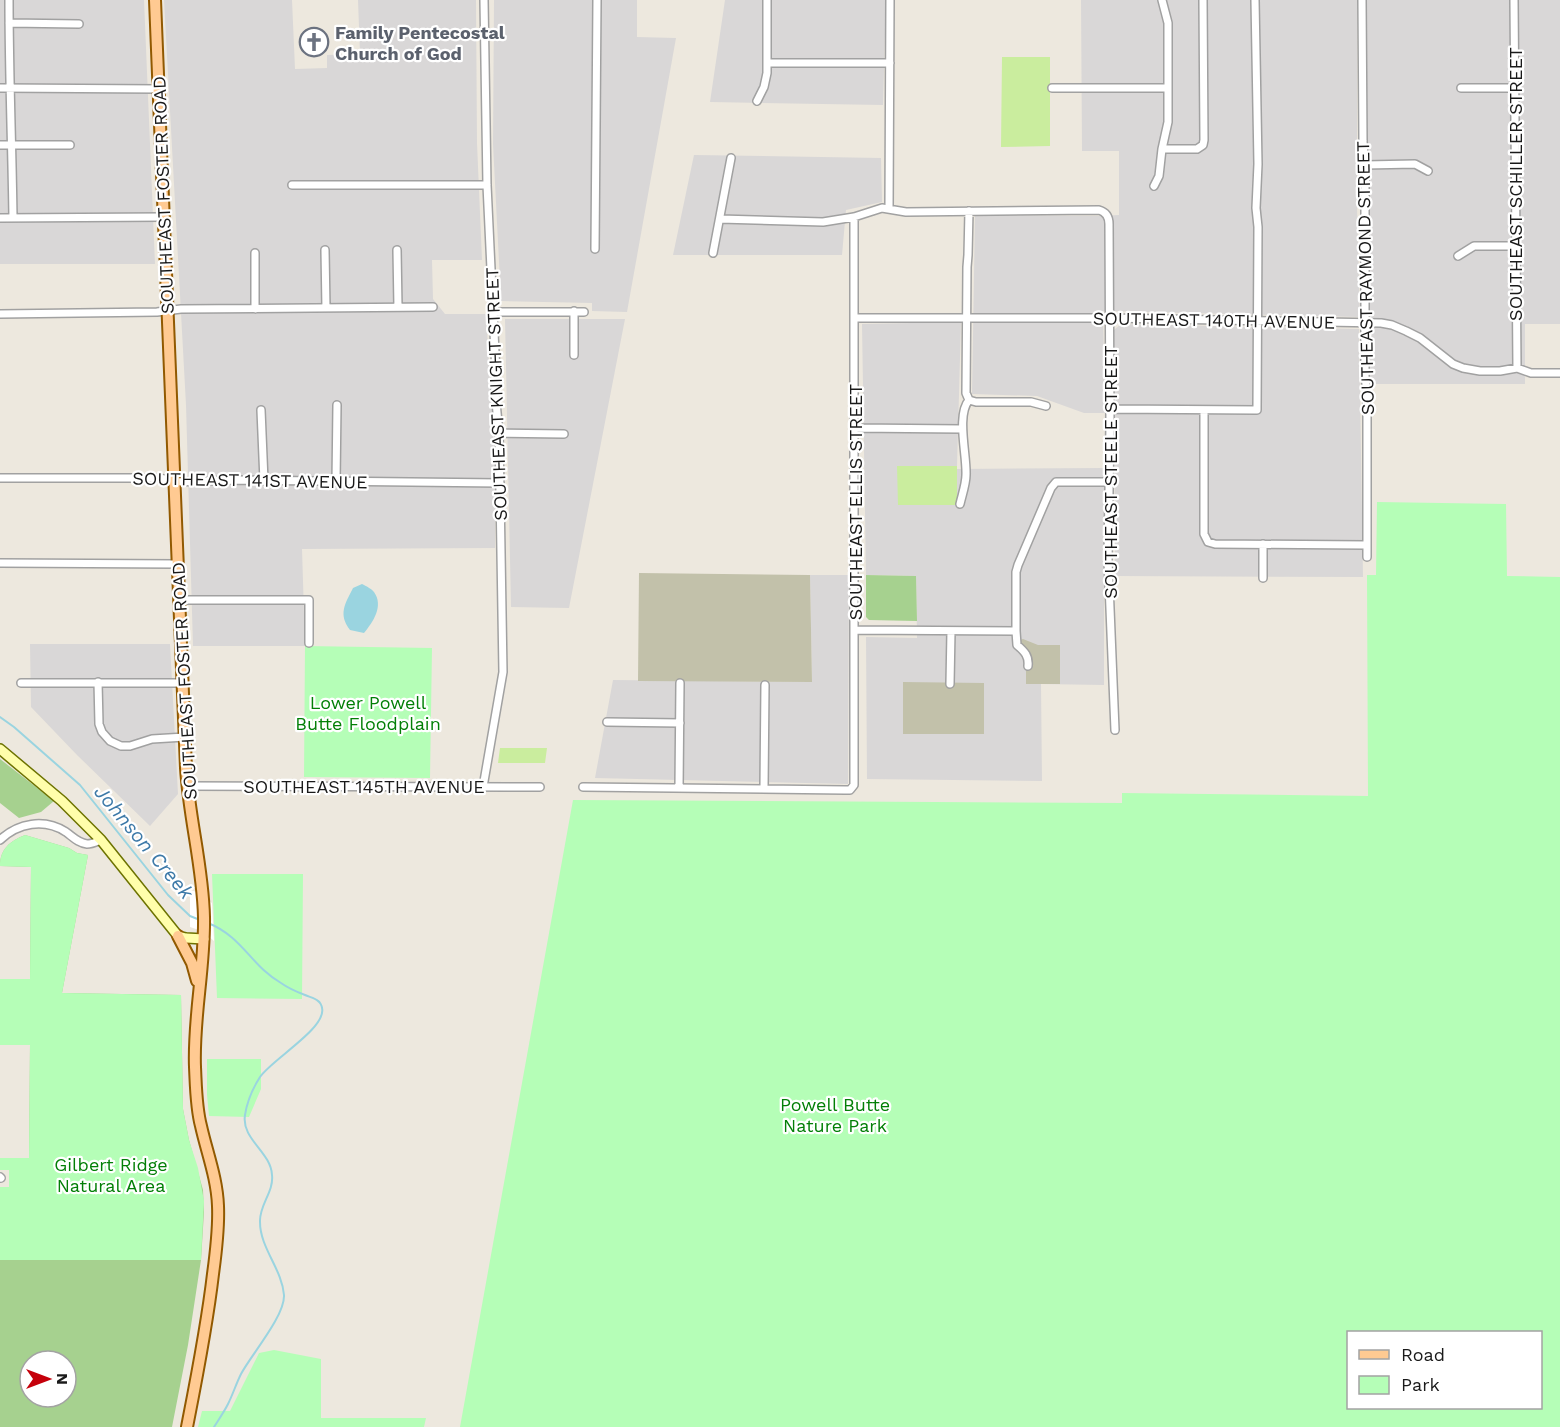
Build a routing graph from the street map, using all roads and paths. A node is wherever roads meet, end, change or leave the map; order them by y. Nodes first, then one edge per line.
1 (9, 0) edge
2 (155, 0) edge
3 (484, 0) edge
4 (597, 0) edge
5 (767, 0) edge
6 (890, 0) edge
7 (1162, 0) edge
8 (1203, 0) edge
9 (1255, 0) edge
10 (1362, 0) edge
11 (1514, 0) edge
12 (9, 23) junction
13 (79, 24) dead end
14 (767, 63) junction
15 (890, 63) junction
16 (0, 88) edge
17 (9, 88) junction
18 (1052, 88) dead end
19 (1168, 88) junction
20 (1461, 88) dead end
21 (1515, 88) junction
22 (159, 89) junction
23 (757, 101) dead end
24 (0, 145) edge
25 (12, 145) junction
26 (70, 145) dead end
27 (1161, 149) junction
28 (731, 158) dead end
29 (1365, 165) junction
30 (1428, 171) dead end
31 (292, 185) dead end
32 (487, 185) junction
33 (1154, 186) dead end
34 (889, 209) junction
35 (969, 211) junction
36 (164, 217) junction
37 (854, 217) junction
38 (0, 218) edge
39 (13, 218) junction
40 (720, 219) junction
41 (1516, 246) junction
42 (595, 249) dead end
43 (326, 250) dead end
44 (397, 250) dead end
45 (255, 253) dead end
46 (713, 253) dead end
47 (1458, 256) dead end
48 (398, 307) junction
49 (433, 307) dead end
50 (326, 308) junction
51 (255, 309) junction
52 (168, 310) junction
53 (574, 311) junction
54 (492, 312) junction
55 (584, 312) dead end
56 (0, 314) edge
57 (854, 318) junction
58 (967, 318) junction
59 (1110, 318) junction
60 (1257, 321) junction
61 (1365, 322) junction
62 (574, 355) dead end
63 (1517, 368) junction
64 (1560, 372) edge
65 (969, 400) junction
66 (337, 405) dead end
67 (1046, 406) dead end
68 (1110, 409) junction
69 (261, 410) dead end
70 (1204, 410) junction
71 (854, 428) junction
72 (962, 429) junction
73 (499, 433) junction
74 (564, 434) dead end
75 (0, 478) edge
76 (264, 481) junction
77 (175, 482) junction
78 (336, 482) junction
79 (1110, 482) junction
80 (500, 483) junction
81 (960, 504) dead end
82 (1263, 544) junction
83 (1366, 545) junction
84 (1367, 557) dead end
85 (0, 563) edge
86 (178, 564) junction
87 (1263, 578) dead end
88 (180, 600) junction
89 (855, 630) junction
90 (951, 631) junction
91 (1016, 631) junction
92 (309, 643) dead end
93 (1028, 666) dead end
94 (98, 682) junction
95 (21, 683) dead end
96 (183, 683) junction
97 (680, 683) dead end
98 (950, 684) dead end
99 (765, 685) dead end
100 (607, 722) dead end
101 (680, 723) junction
102 (1115, 730) dead end
103 (185, 737) junction
104 (0, 748) edge
105 (187, 786) junction
106 (483, 787) junction
107 (540, 787) dead end
108 (583, 787) dead end
109 (679, 788) junction
110 (764, 788) junction
111 (0, 840) edge
112 (100, 840) junction
113 (178, 936) junction
114 (204, 936) junction
115 (199, 987) junction
116 (187, 1427) edge

1 - 12 street
2 - 22 main road, SOUTHEAST FOSTER ROAD
3 - 32 street, SOUTHEAST KNIGHT STREET
4 - 42 street
5 - 14 street
6 - 15 street
7 - 19 street
8 - 27 street
9 - 60 street
10 - 29 street, SOUTHEAST RAYMOND STREET
11 - 21 street, SOUTHEAST SCHILLER STREET
12 - 13 street
12 - 17 street
14 - 15 street
14 - 23 street
15 - 34 street
16 - 17 street
17 - 22 street
17 - 25 street
18 - 19 street
19 - 27 street
20 - 21 street
21 - 41 street, SOUTHEAST SCHILLER STREET
22 - 36 main road, SOUTHEAST FOSTER ROAD
24 - 25 street
25 - 26 street
25 - 39 street
27 - 33 street
28 - 40 street
29 - 30 street
29 - 61 street, SOUTHEAST RAYMOND STREET
31 - 32 street
32 - 54 street, SOUTHEAST KNIGHT STREET
34 - 35 street
34 - 37 street
35 - 58 street
35 - 59 street, SOUTHEAST STEELE STREET
36 - 39 street
36 - 52 main road, SOUTHEAST FOSTER ROAD
37 - 40 street
37 - 57 street, SOUTHEAST ELLIS STREET
38 - 39 street
40 - 46 street
41 - 47 street
41 - 63 street, SOUTHEAST SCHILLER STREET
43 - 50 street
44 - 48 street
45 - 51 street
48 - 49 street
48 - 50 street
50 - 51 street
51 - 52 street
52 - 56 street
52 - 77 main road, SOUTHEAST FOSTER ROAD
53 - 54 street
53 - 55 street
53 - 62 street
54 - 73 street, SOUTHEAST KNIGHT STREET
57 - 58 street, SOUTHEAST 140TH AVENUE
57 - 71 street, SOUTHEAST ELLIS STREET
58 - 59 street, SOUTHEAST 140TH AVENUE
58 - 65 street
59 - 60 street, SOUTHEAST 140TH AVENUE
59 - 68 street, SOUTHEAST STEELE STREET
60 - 61 street, SOUTHEAST 140TH AVENUE
60 - 70 street
61 - 63 street, SOUTHEAST 140TH AVENUE
61 - 83 street, SOUTHEAST RAYMOND STREET
63 - 64 street, SOUTHEAST 140TH AVENUE
65 - 67 street
65 - 72 street
66 - 78 street
68 - 70 street
68 - 79 street, SOUTHEAST STEELE STREET
69 - 76 street
70 - 82 street
71 - 72 street
71 - 89 street, SOUTHEAST ELLIS STREET
72 - 81 street
73 - 74 street
73 - 80 street, SOUTHEAST KNIGHT STREET
75 - 77 street, SOUTHEAST 141ST AVENUE
76 - 77 street, SOUTHEAST 141ST AVENUE
76 - 78 street, SOUTHEAST 141ST AVENUE
77 - 86 main road, SOUTHEAST FOSTER ROAD
78 - 80 street, SOUTHEAST 141ST AVENUE
79 - 91 street
79 - 102 street, SOUTHEAST STEELE STREET
80 - 106 street, SOUTHEAST KNIGHT STREET
82 - 83 street
82 - 87 street
83 - 84 street, SOUTHEAST RAYMOND STREET
85 - 86 street
86 - 88 main road, SOUTHEAST FOSTER ROAD
88 - 92 street
88 - 96 main road, SOUTHEAST FOSTER ROAD
89 - 90 street
89 - 110 street, SOUTHEAST ELLIS STREET
90 - 91 street
90 - 98 street
91 - 93 street
94 - 95 street
94 - 96 street
94 - 103 street
96 - 103 main road, SOUTHEAST FOSTER ROAD
97 - 101 street
99 - 110 street
100 - 101 street
101 - 109 street
103 - 105 main road, SOUTHEAST FOSTER ROAD
104 - 112 street
105 - 106 street, SOUTHEAST 145TH AVENUE
105 - 114 main road, SOUTHEAST FOSTER ROAD
106 - 107 street, SOUTHEAST 145TH AVENUE
108 - 109 street
109 - 110 street
111 - 112 street
112 - 113 street
113 - 114 street
113 - 115 main road
114 - 115 main road, SOUTHEAST FOSTER ROAD
115 - 116 main road, SOUTHEAST FOSTER ROAD

